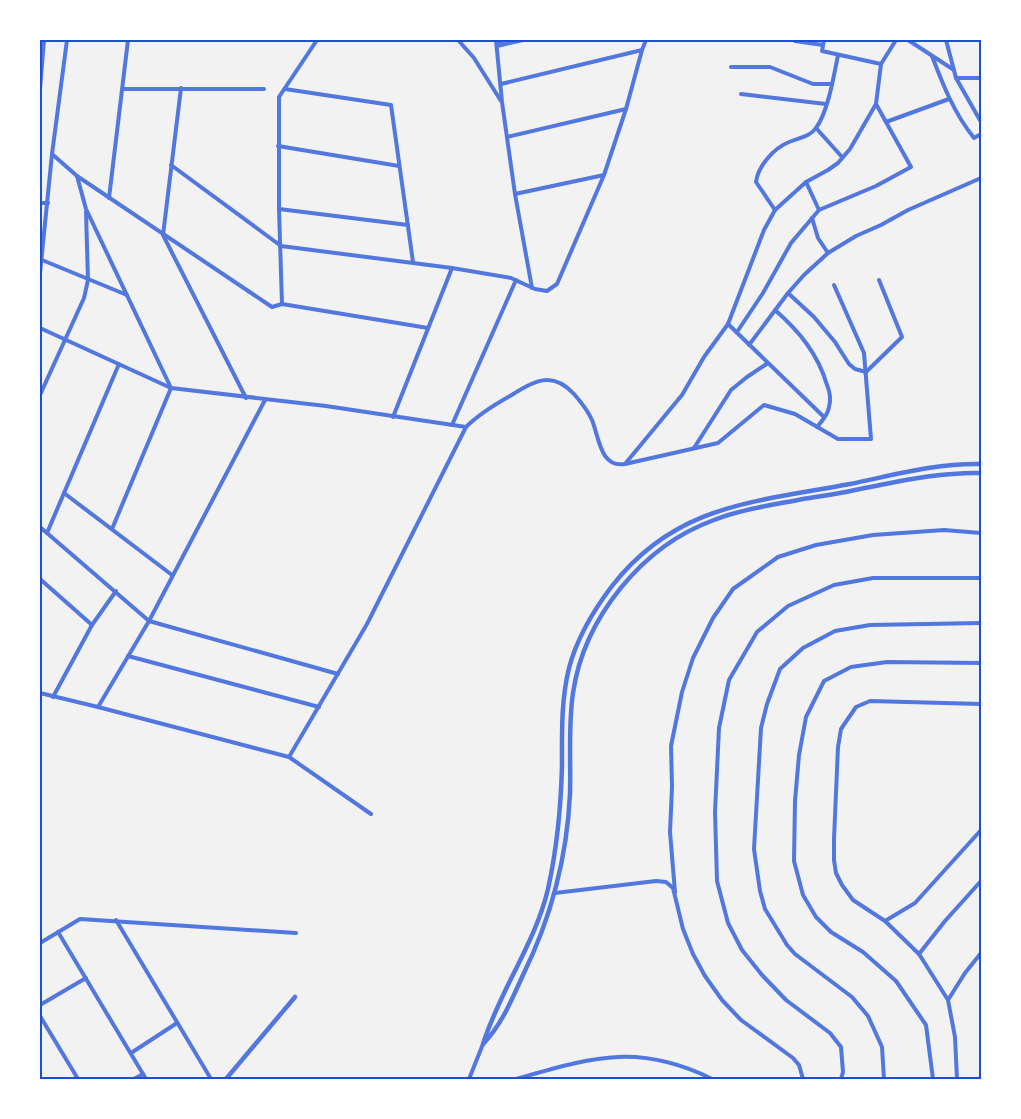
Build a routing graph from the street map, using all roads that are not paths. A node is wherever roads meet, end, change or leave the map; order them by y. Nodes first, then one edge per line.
1 (44, 40) edge
2 (67, 40) edge
3 (128, 40) edge
4 (316, 40) edge
5 (458, 40) edge
6 (496, 40) edge
7 (503, 40) edge
8 (523, 40) edge
9 (646, 40) edge
10 (896, 40) edge
11 (908, 40) edge
12 (946, 40) edge
13 (795, 41) edge
14 (824, 42) edge
15 (497, 46) junction
16 (642, 50) junction
17 (838, 55) junction
18 (932, 56) junction
19 (881, 64) junction
20 (731, 66) dead end
21 (954, 70) junction
22 (956, 78) junction
23 (981, 78) edge
24 (501, 84) junction
25 (832, 84) junction
26 (181, 88) junction
27 (40, 89) edge
28 (122, 89) junction
29 (264, 89) dead end
30 (285, 89) junction
31 (741, 94) dead end
32 (949, 99) junction
33 (502, 102) junction
34 (826, 104) junction
35 (876, 104) junction
36 (626, 109) junction
37 (886, 122) junction
38 (981, 122) edge
39 (816, 128) junction
40 (981, 134) edge
41 (507, 137) junction
42 (278, 146) junction
43 (52, 154) junction
44 (842, 157) junction
45 (171, 165) junction
46 (399, 166) junction
47 (604, 175) junction
48 (77, 176) junction
49 (981, 178) edge
50 (806, 182) junction
51 (515, 194) junction
52 (109, 198) junction
53 (40, 203) edge
54 (48, 203) junction
55 (86, 209) junction
56 (279, 209) junction
57 (775, 210) junction
58 (819, 210) junction
59 (812, 218) junction
60 (408, 225) junction
61 (163, 235) junction
62 (281, 246) junction
63 (828, 253) junction
64 (42, 260) junction
65 (413, 262) junction
66 (452, 268) junction
67 (40, 273) edge
68 (88, 280) junction
69 (516, 280) junction
70 (879, 280) dead end
71 (834, 285) dead end
72 (532, 288) junction
73 (788, 293) junction
74 (127, 296) junction
75 (282, 304) junction
76 (775, 310) junction
77 (728, 324) junction
78 (40, 328) edge
79 (428, 328) junction
80 (737, 332) junction
81 (64, 339) junction
82 (749, 344) junction
83 (768, 363) junction
84 (119, 364) junction
85 (866, 372) junction
86 (171, 388) junction
87 (40, 395) edge
88 (246, 398) junction
89 (265, 400) junction
90 (393, 417) junction
91 (824, 417) junction
92 (452, 426) junction
93 (466, 427) junction
94 (818, 427) junction
95 (694, 448) junction
96 (624, 464) junction
97 (981, 464) edge
98 (981, 473) edge
99 (64, 493) junction
100 (782, 495) junction
101 (784, 503) junction
102 (40, 527) edge
103 (112, 529) junction
104 (981, 532) edge
105 (47, 533) junction
106 (172, 576) junction
107 (981, 578) edge
108 (40, 579) edge
109 (116, 591) junction
110 (149, 621) junction
111 (981, 624) edge
112 (92, 625) junction
113 (128, 656) junction
114 (981, 662) edge
115 (338, 674) junction
116 (40, 693) edge
117 (53, 697) junction
118 (981, 704) edge
119 (98, 707) junction
120 (319, 707) junction
121 (289, 757) junction
122 (371, 814) dead end
123 (981, 830) edge
124 (981, 881) edge
125 (547, 891) junction
126 (555, 892) junction
127 (674, 892) junction
128 (116, 920) junction
129 (885, 921) junction
130 (58, 932) junction
131 (296, 933) dead end
132 (40, 943) edge
133 (981, 953) edge
134 (919, 954) junction
135 (86, 978) junction
136 (295, 997) dead end
137 (948, 1000) junction
138 (40, 1006) edge
139 (40, 1016) edge
140 (178, 1023) junction
141 (484, 1044) junction
142 (131, 1053) junction
143 (143, 1074) junction
144 (78, 1079) edge
145 (134, 1079) edge
146 (146, 1079) edge
147 (211, 1079) edge
148 (226, 1079) edge
149 (469, 1079) edge
150 (516, 1079) edge
151 (712, 1079) edge
152 (803, 1079) edge
153 (841, 1079) edge
154 (884, 1079) edge
155 (933, 1079) edge
156 (957, 1079) edge

1 - 27 street
2 - 43 street
3 - 28 street
4 - 30 street
5 - 33 street
6 - 15 street
7 - 15 street
8 - 15 street
9 - 16 street
10 - 19 street
11 - 18 street
12 - 21 street
13 - 14 street
14 - 17 street
15 - 24 street
16 - 24 street
16 - 36 street
17 - 19 street
17 - 25 street
18 - 21 street
18 - 32 street
19 - 35 street
20 - 25 street
21 - 22 street
22 - 23 street
22 - 38 street
24 - 33 street
25 - 34 street
26 - 28 street
26 - 29 street
26 - 45 street
28 - 52 street
30 - 42 street
30 - 46 street
31 - 34 street
32 - 37 street
32 - 40 street
33 - 41 street
34 - 39 street
35 - 37 street
35 - 44 street
36 - 41 street
36 - 47 street
37 - 58 street
39 - 44 street
39 - 57 street
41 - 51 street
42 - 46 street
42 - 56 street
43 - 48 street
43 - 54 street
44 - 50 street
45 - 61 street
45 - 62 street
46 - 60 street
47 - 51 street
47 - 72 street
48 - 52 street
48 - 55 street
49 - 63 street
50 - 57 street
50 - 58 street
51 - 72 street
52 - 61 street
53 - 54 street
54 - 64 street
55 - 68 street
55 - 74 street
56 - 60 street
56 - 62 street
57 - 77 street
58 - 59 street
59 - 63 street
59 - 80 street
60 - 65 street
61 - 75 street
61 - 88 street
62 - 65 street
62 - 75 street
63 - 73 street
64 - 67 street
64 - 68 street
65 - 66 street
66 - 69 street
66 - 79 street
68 - 74 street
68 - 81 street
69 - 72 street
69 - 92 street
70 - 85 street
71 - 85 street
73 - 76 street
73 - 85 street
74 - 86 street
75 - 79 street
76 - 82 street
76 - 91 street
77 - 80 street
77 - 96 street
78 - 81 street
79 - 90 street
80 - 82 street
81 - 84 street
81 - 87 street
82 - 83 street
83 - 91 street
83 - 95 street
84 - 86 street
84 - 99 street
85 - 94 street
86 - 88 street
86 - 103 street
88 - 89 street
89 - 90 street
89 - 106 street
90 - 92 street
91 - 94 street
92 - 93 street
93 - 96 street
93 - 115 street
94 - 95 street
95 - 96 street
97 - 100 street
98 - 101 street
99 - 103 street
99 - 105 street
100 - 101 street
100 - 125 street
101 - 126 street
102 - 105 street
103 - 106 street
104 - 127 street
105 - 109 street
106 - 110 street
107 - 153 street
108 - 112 street
109 - 110 street
109 - 112 street
110 - 113 street
110 - 115 street
111 - 154 street
112 - 117 street
113 - 119 street
113 - 120 street
114 - 155 street
115 - 120 street
116 - 117 street
117 - 119 street
118 - 129 street
119 - 121 street
120 - 121 street
121 - 122 street
123 - 129 street
124 - 134 street
125 - 126 street
125 - 141 street
126 - 127 street
126 - 141 street
127 - 152 street
128 - 130 street
128 - 131 street
128 - 140 street
129 - 134 street
130 - 132 street
130 - 135 street
133 - 137 street
134 - 137 street
135 - 138 street
135 - 142 street
136 - 148 street
137 - 156 street
139 - 144 street
140 - 142 street
140 - 147 street
141 - 149 street
142 - 143 street
143 - 145 street
143 - 146 street
150 - 151 street

